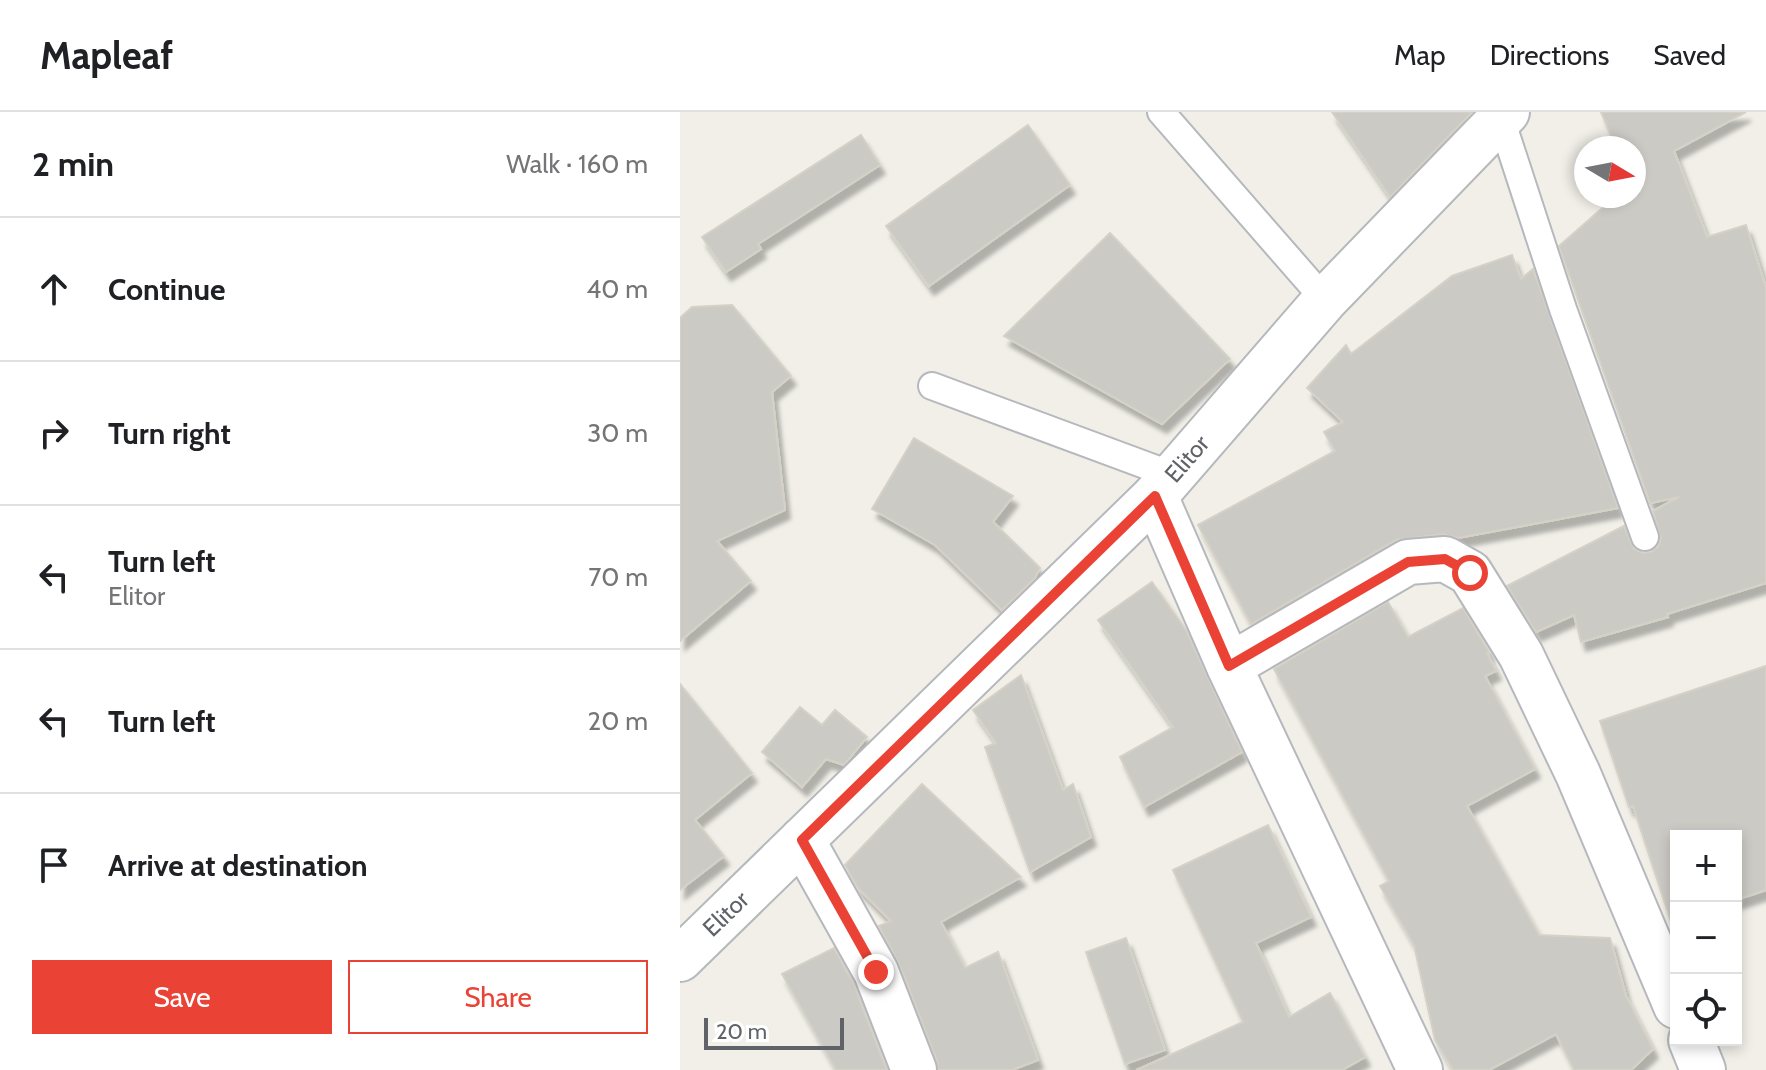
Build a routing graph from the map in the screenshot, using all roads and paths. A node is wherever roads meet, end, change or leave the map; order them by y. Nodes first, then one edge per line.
1 (1161, 112) edge
2 (1504, 116) edge
3 (1325, 300) junction
4 (932, 386) dead end
5 (1164, 486) junction
6 (1645, 537) dead end
7 (1229, 666) junction
8 (802, 840) junction
9 (680, 959) edge
10 (1670, 992) edge
11 (1693, 1046) edge
12 (914, 1070) edge
13 (1420, 1070) edge
14 (1703, 1070) edge

1 - 3 lane
2 - 3 street, Elitor
2 - 6 lane
3 - 5 street, Elitor
4 - 5 lane
5 - 7 street
5 - 8 street, Elitor
7 - 10 street
7 - 13 street
8 - 9 street, Elitor
8 - 12 street
11 - 14 street

